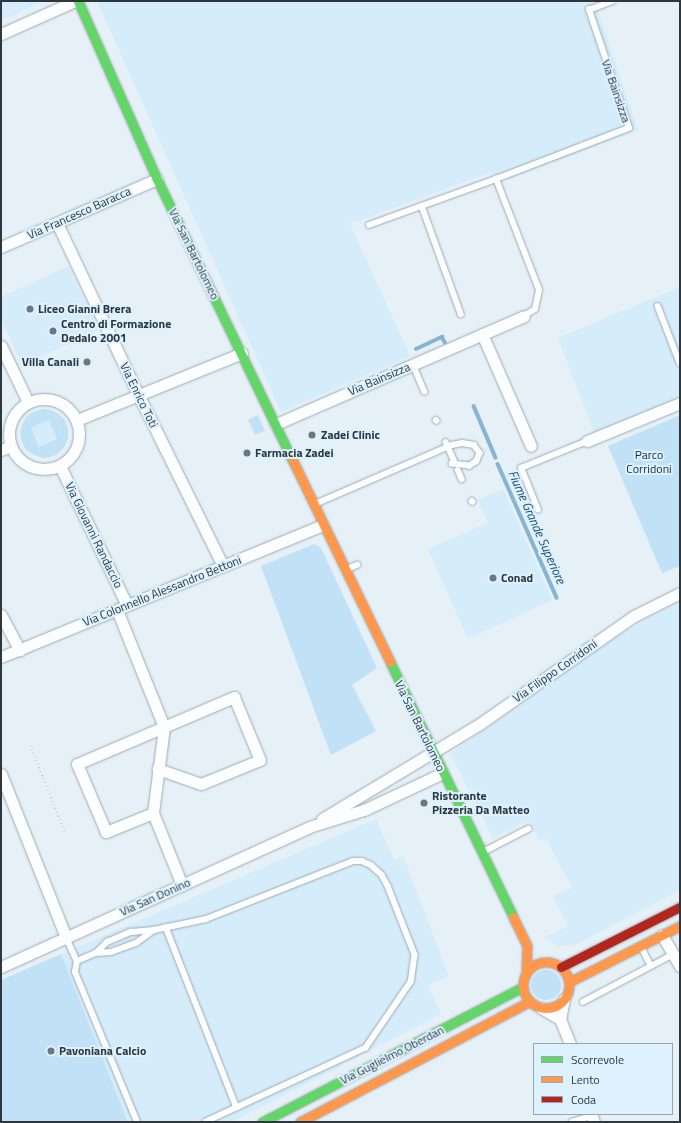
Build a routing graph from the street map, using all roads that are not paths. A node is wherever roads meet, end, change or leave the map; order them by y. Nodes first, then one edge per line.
1 (76, 1) edge
2 (612, 1) edge
3 (1, 34) edge
4 (157, 179) junction
5 (496, 179) junction
6 (422, 206) junction
7 (57, 223) junction
8 (369, 225) dead end
9 (1, 247) edge
10 (658, 306) dead end
11 (461, 314) dead end
12 (524, 316) joint
13 (482, 334) junction
14 (1, 346) edge
15 (242, 354) junction
16 (680, 363) edge
17 (414, 364) junction
18 (425, 392) dead end
19 (138, 394) junction
20 (28, 402) junction
21 (680, 403) edge
22 (77, 420) junction
23 (276, 424) junction
24 (586, 441) joint
25 (447, 444) junction
26 (531, 446) dead end
27 (6, 448) edge
28 (60, 466) junction
29 (458, 470) dead end
30 (462, 479) dead end
31 (314, 505) junction
32 (538, 510) dead end
33 (323, 525) junction
34 (357, 564) dead end
35 (223, 566) junction
36 (345, 570) junction
37 (680, 593) edge
38 (127, 605) junction
39 (116, 610) junction
40 (1, 615) edge
41 (20, 650) junction
42 (1, 657) edge
43 (164, 727) junction
44 (433, 753) junction
45 (158, 768) junction
46 (443, 773) junction
47 (1, 774) edge
48 (4, 789) edge
49 (153, 813) junction
50 (309, 827) junction
51 (528, 829) dead end
52 (481, 853) junction
53 (182, 884) junction
54 (680, 907) edge
55 (680, 926) edge
56 (166, 927) junction
57 (154, 930) junction
58 (662, 935) junction
59 (66, 937) junction
60 (527, 946) junction
61 (641, 946) junction
62 (96, 953) junction
63 (668, 957) dead end
64 (77, 961) junction
65 (547, 962) junction
66 (651, 966) junction
67 (680, 966) edge
68 (1, 967) edge
69 (561, 967) junction
70 (526, 972) junction
71 (569, 982) junction
72 (522, 987) junction
73 (564, 999) junction
74 (529, 1002) junction
75 (582, 1002) dead end
76 (541, 1008) junction
77 (560, 1019) junction
78 (570, 1043) edge
79 (237, 1108) junction
80 (592, 1117) edge
81 (137, 1122) edge
82 (206, 1122) edge
83 (262, 1122) edge
84 (300, 1122) edge
85 (572, 1122) edge

1 - 3 street
1 - 4 street, Via San Bartolomeo
2 - 5 lane, Via Bainsizza
4 - 7 street, Via Francesco Baracca
4 - 15 street, Via San Bartolomeo
5 - 6 lane, Via Bainsizza
5 - 12 lane, Via Bainsizza
6 - 8 lane, Via Bainsizza
6 - 11 lane
7 - 9 street, Via Francesco Baracca
7 - 19 street, Via Enrico Toti
10 - 16 lane
12 - 13 street, Via Bainsizza
13 - 17 street, Via Bainsizza
13 - 26 street
14 - 20 street
15 - 19 street
15 - 23 street, Via San Bartolomeo
17 - 18 lane
17 - 23 street, Via Bainsizza
19 - 22 street
19 - 35 street, Via Enrico Toti
20 - 22 street
20 - 27 street
21 - 24 street
22 - 28 street
23 - 31 street, Via San Bartolomeo
24 - 32 lane
25 - 25 lane
25 - 31 lane
27 - 28 street
28 - 38 street, Via Giovanni Randaccio
29 - 30 lane
31 - 33 street, Via San Bartolomeo
33 - 35 street, Via Colonnello Alessandro Bettoni
33 - 36 street, Via San Bartolomeo
34 - 36 lane
35 - 38 street, Via Colonnello Alessandro Bettoni
36 - 44 street, Via San Bartolomeo
37 - 44 street, Via Filippo Corridoni
38 - 39 street, Via Colonnello Alessandro Bettoni
39 - 41 street, Via Colonnello Alessandro Bettoni
39 - 43 street
40 - 41 street
41 - 42 street, Via Colonnello Alessandro Bettoni
43 - 45 street
43 - 45 street
43 - 49 street
44 - 46 street, Via San Bartolomeo
44 - 50 street, Via San Donino
45 - 49 street
46 - 50 street, Via San Donino
46 - 52 street, Via San Bartolomeo
47 - 48 street
48 - 59 street
49 - 53 street
50 - 53 street, Via San Donino
51 - 52 lane
52 - 60 street, Via San Bartolomeo
53 - 59 street, Via San Donino
54 - 69 street
55 - 58 street
56 - 57 lane
56 - 79 lane
56 - 79 lane
57 - 62 lane
57 - 62 lane
58 - 61 street
58 - 67 street
59 - 64 lane
59 - 68 street, Via San Donino
60 - 65 street, Via San Bartolomeo
60 - 70 street, Via San Bartolomeo
61 - 66 lane
61 - 71 street
62 - 64 lane
63 - 66 lane
64 - 81 lane
65 - 69 street
65 - 70 street
66 - 75 lane
69 - 71 street
70 - 72 street
71 - 73 street
72 - 74 street
72 - 83 street, Via Guglielmo Oberdan
73 - 76 street
73 - 77 street
74 - 76 street
74 - 84 street, Via Guglielmo Oberdan
76 - 77 street
77 - 78 street
79 - 82 lane
80 - 85 lane

